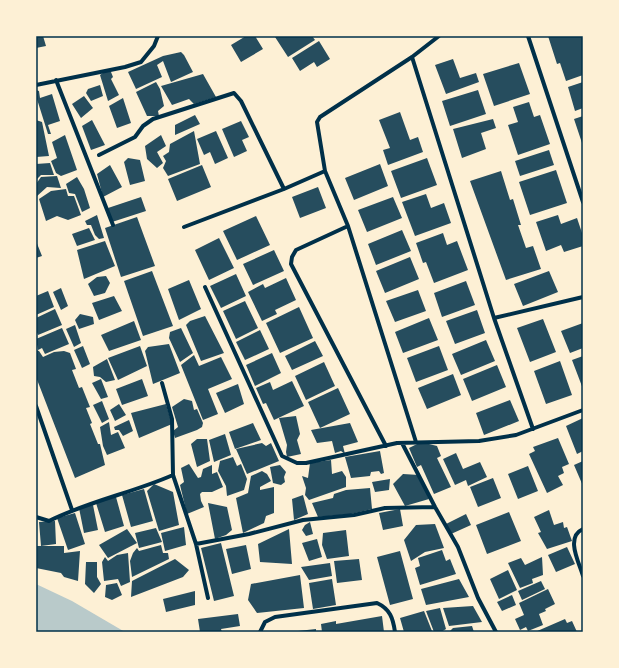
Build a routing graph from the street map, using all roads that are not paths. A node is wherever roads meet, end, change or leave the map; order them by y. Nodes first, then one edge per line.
1 (158, 36) edge
2 (439, 36) edge
3 (528, 36) edge
4 (412, 57) junction
5 (56, 80) junction
6 (36, 85) edge
7 (100, 155) dead end
8 (326, 171) junction
9 (284, 190) junction
10 (583, 202) edge
11 (113, 225) dead end
12 (348, 226) junction
13 (184, 227) dead end
14 (204, 288) dead end
15 (583, 297) edge
16 (494, 318) junction
17 (162, 383) dead end
18 (36, 406) edge
19 (583, 410) edge
20 (533, 429) junction
21 (402, 442) junction
22 (416, 442) junction
23 (386, 446) junction
24 (173, 475) junction
25 (435, 507) junction
26 (72, 510) junction
27 (36, 517) edge
28 (583, 529) edge
29 (196, 544) junction
30 (583, 576) edge
31 (208, 598) dead end
32 (260, 632) edge
33 (395, 632) edge
34 (496, 632) edge

1 - 5 street
2 - 4 street
3 - 10 street
4 - 8 street
4 - 16 street
5 - 6 street
5 - 11 street
7 - 9 street
8 - 9 street
8 - 12 street
9 - 13 street
12 - 22 street
12 - 23 street
14 - 23 street
15 - 16 street
16 - 20 street
17 - 24 street
18 - 26 street
19 - 20 street
20 - 22 street
21 - 22 street
21 - 23 street
21 - 25 street
24 - 26 street
24 - 29 street
25 - 29 street
25 - 34 street
26 - 27 street
28 - 30 street
29 - 31 street
32 - 33 street

